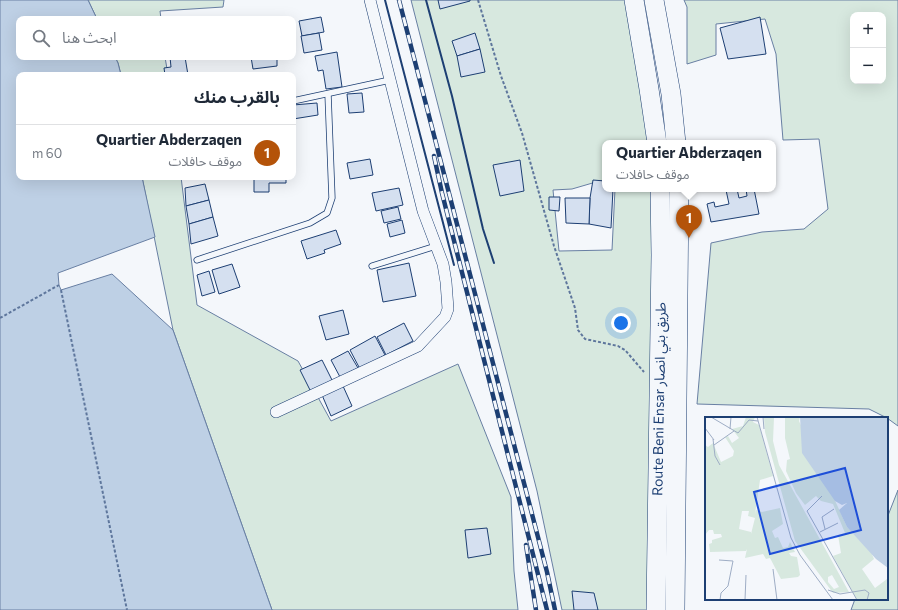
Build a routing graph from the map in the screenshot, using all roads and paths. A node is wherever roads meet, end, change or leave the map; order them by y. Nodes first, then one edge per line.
1 (370, 0) edge
2 (478, 0) edge
3 (634, 0) edge
4 (654, 0) edge
5 (390, 80) junction
6 (328, 94) junction
7 (296, 100) edge
8 (657, 140) edge
9 (676, 140) edge
10 (660, 192) edge
11 (679, 192) edge
12 (436, 246) junction
13 (197, 260) dead end
14 (372, 266) dead end
15 (59, 285) dead end
16 (61, 290) dead end
17 (0, 318) edge
18 (659, 391) junction
19 (276, 412) dead end
20 (127, 610) edge
21 (656, 610) edge
22 (675, 610) edge

1 - 5 street
2 - 18 path
3 - 8 highway
4 - 9 highway
5 - 6 lane
5 - 12 street
6 - 7 lane
6 - 13 lane
10 - 18 highway, Route Beni Ensar طريق بني انصار
11 - 22 highway, Route Beni Ensar طريق بني انصار
12 - 14 lane
12 - 19 street
15 - 17 path
16 - 20 path
18 - 21 highway, Route Beni Ensar طريق بني انصار

